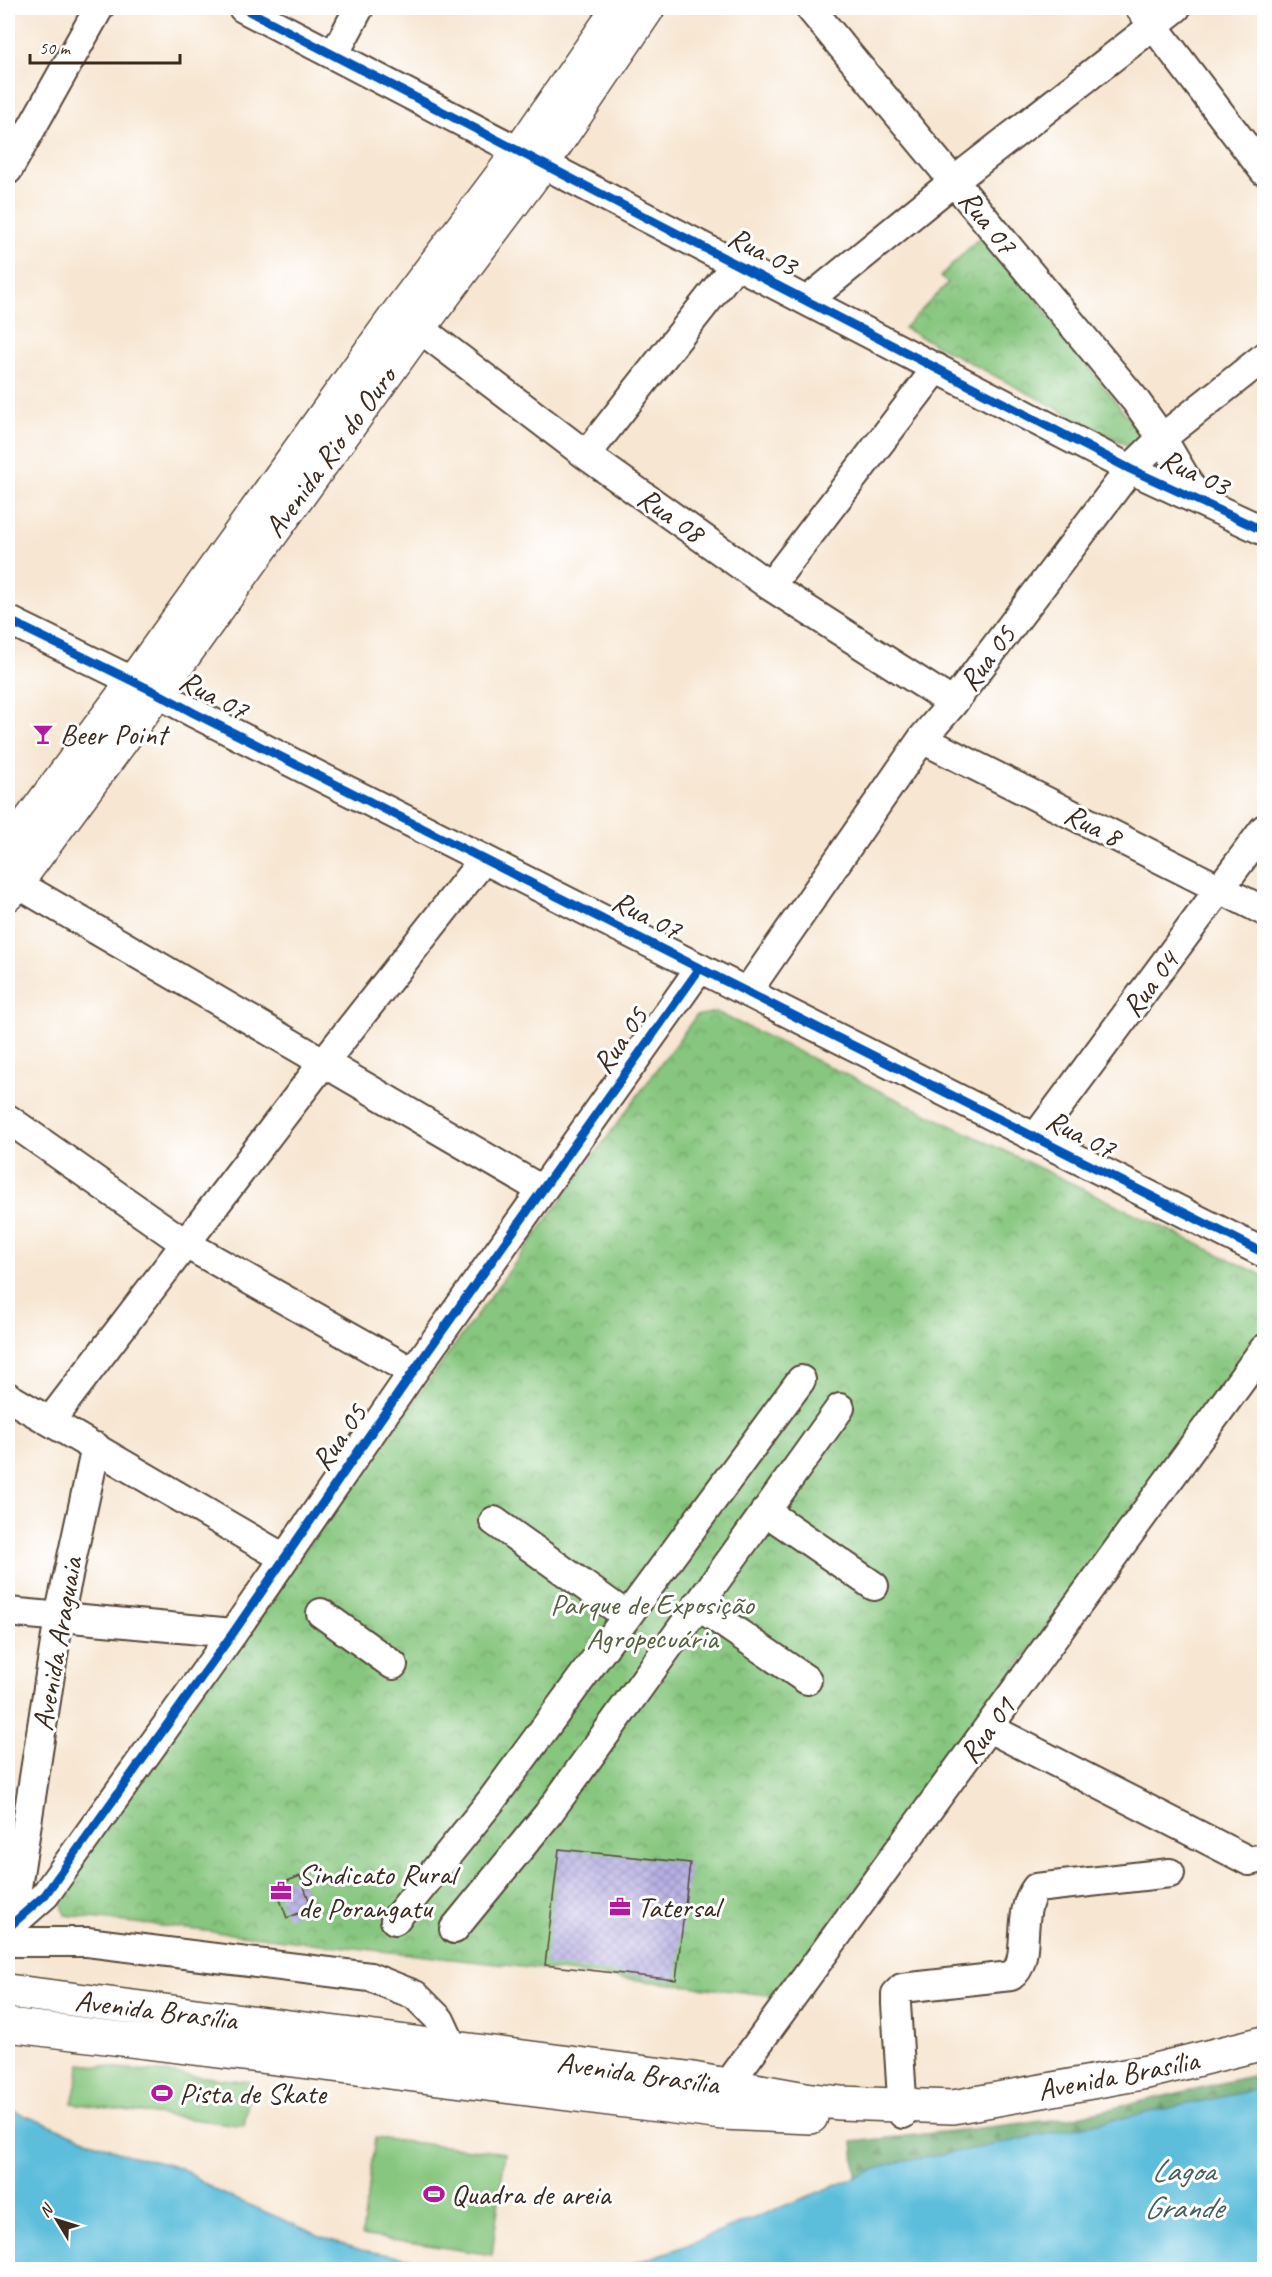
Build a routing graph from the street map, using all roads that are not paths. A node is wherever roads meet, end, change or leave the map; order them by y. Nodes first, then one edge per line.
1 (99, 8) edge
2 (243, 8) edge
3 (359, 8) edge
4 (648, 8) edge
5 (810, 8) edge
6 (1157, 13) edge
7 (616, 25) edge
8 (334, 55) junction
9 (16, 134) edge
10 (532, 157) junction
11 (8, 170) edge
12 (1264, 171) edge
13 (954, 181) junction
14 (736, 264) junction
15 (807, 301) junction
16 (409, 320) junction
17 (1264, 357) edge
18 (937, 368) junction
19 (1162, 438) junction
20 (586, 455) junction
21 (1130, 469) junction
22 (1199, 501) junction
23 (1264, 531) edge
24 (770, 585) junction
25 (8, 620) edge
26 (145, 687) junction
27 (953, 703) junction
28 (922, 739) junction
29 (1264, 829) edge
30 (26, 839) edge
31 (484, 859) junction
32 (12, 888) edge
33 (1221, 890) junction
34 (1264, 911) edge
35 (700, 968) junction
36 (747, 992) junction
37 (324, 1062) junction
38 (8, 1119) edge
39 (1035, 1138) junction
40 (542, 1190) junction
41 (186, 1244) junction
42 (1264, 1253) edge
43 (1264, 1349) edge
44 (413, 1372) junction
45 (801, 1380) dead end
46 (8, 1397) edge
47 (840, 1408) dead end
48 (51, 1420) junction
49 (96, 1446) junction
50 (765, 1511) junction
51 (494, 1521) dead end
52 (284, 1558) junction
53 (874, 1586) dead end
54 (697, 1605) junction
55 (8, 1612) edge
56 (321, 1613) dead end
57 (627, 1616) junction
58 (59, 1617) junction
59 (233, 1634) junction
60 (393, 1665) dead end
61 (807, 1680) dead end
62 (989, 1728) junction
63 (1264, 1858) edge
64 (1170, 1873) dead end
65 (394, 1920) dead end
66 (454, 1929) dead end
67 (8, 1936) edge
68 (8, 1991) edge
69 (8, 2025) edge
70 (1264, 2043) edge
71 (312, 2046) junction
72 (453, 2048) junction
73 (546, 2076) junction
74 (687, 2078) junction
75 (459, 2080) junction
76 (719, 2103) junction
77 (673, 2107) junction
78 (903, 2110) junction

1 - 9 street
2 - 8 street, Rua 03
3 - 8 street
4 - 7 main road, Avenida Rio do Ouro
5 - 13 street, Rua 07
6 - 12 street
6 - 13 street
7 - 10 main road, Avenida Rio do Ouro
8 - 10 street, Rua 03
9 - 11 street
10 - 14 street, Rua 03
10 - 16 main road, Avenida Rio do Ouro
13 - 15 street
13 - 19 street, Rua 07
14 - 15 street, Rua 03
14 - 20 street
15 - 18 street, Rua 03
16 - 20 street, Rua 08
16 - 26 main road, Avenida Rio do Ouro
17 - 19 street, Rua 05
18 - 21 street, Rua 03
18 - 24 street
19 - 21 street, Rua 05
19 - 22 street, Rua 03
20 - 24 street, Rua 08
21 - 22 street, Rua 03
21 - 27 street, Rua 05
22 - 23 street, Rua 03
24 - 27 street, Rua 08
25 - 26 street, Rua 07
26 - 30 main road, Avenida Rio do Ouro
26 - 31 street, Rua 07
27 - 28 street, Rua 05
28 - 33 street, Rua 8
28 - 36 street, Rua 05
29 - 33 street, Rua 04
30 - 32 main road, Avenida Rio do Ouro
31 - 35 street, Rua 07
31 - 37 street
32 - 37 street
33 - 34 street, Rua 8
33 - 39 street, Rua 04
35 - 36 street, Rua 07
35 - 40 street, Rua 05
36 - 39 street, Rua 07
37 - 40 street
37 - 41 street
38 - 41 street
39 - 42 street, Rua 07
40 - 44 street, Rua 05
41 - 44 street
41 - 48 street
43 - 62 street, Rua 01
44 - 52 street, Rua 05
45 - 57 street
46 - 48 street
47 - 50 street
48 - 49 street
49 - 52 street
49 - 58 street, Avenida Araguaia
50 - 53 street
50 - 54 street
51 - 57 street
52 - 59 street, Rua 05
54 - 61 street
54 - 66 street
55 - 58 street
56 - 60 street
57 - 65 street
58 - 59 street
58 - 67 street, Avenida Araguaia
59 - 67 street, Rua 05
62 - 63 street
62 - 76 street, Rua 01
64 - 78 street
67 - 72 street
68 - 71 main road, Avenida Brasília
69 - 71 main road, Avenida Brasília
70 - 78 main road, Avenida Brasília
71 - 72 main road, Avenida Brasília
71 - 75 main road, Avenida Brasília
72 - 73 main road, Avenida Brasília
72 - 75 street
73 - 74 main road, Avenida Brasília
73 - 75 main road, Avenida Brasília
73 - 77 main road, Avenida Brasília
74 - 76 main road, Avenida Brasília
74 - 77 main road
76 - 77 main road, Avenida Brasília
76 - 78 main road, Avenida Brasília

